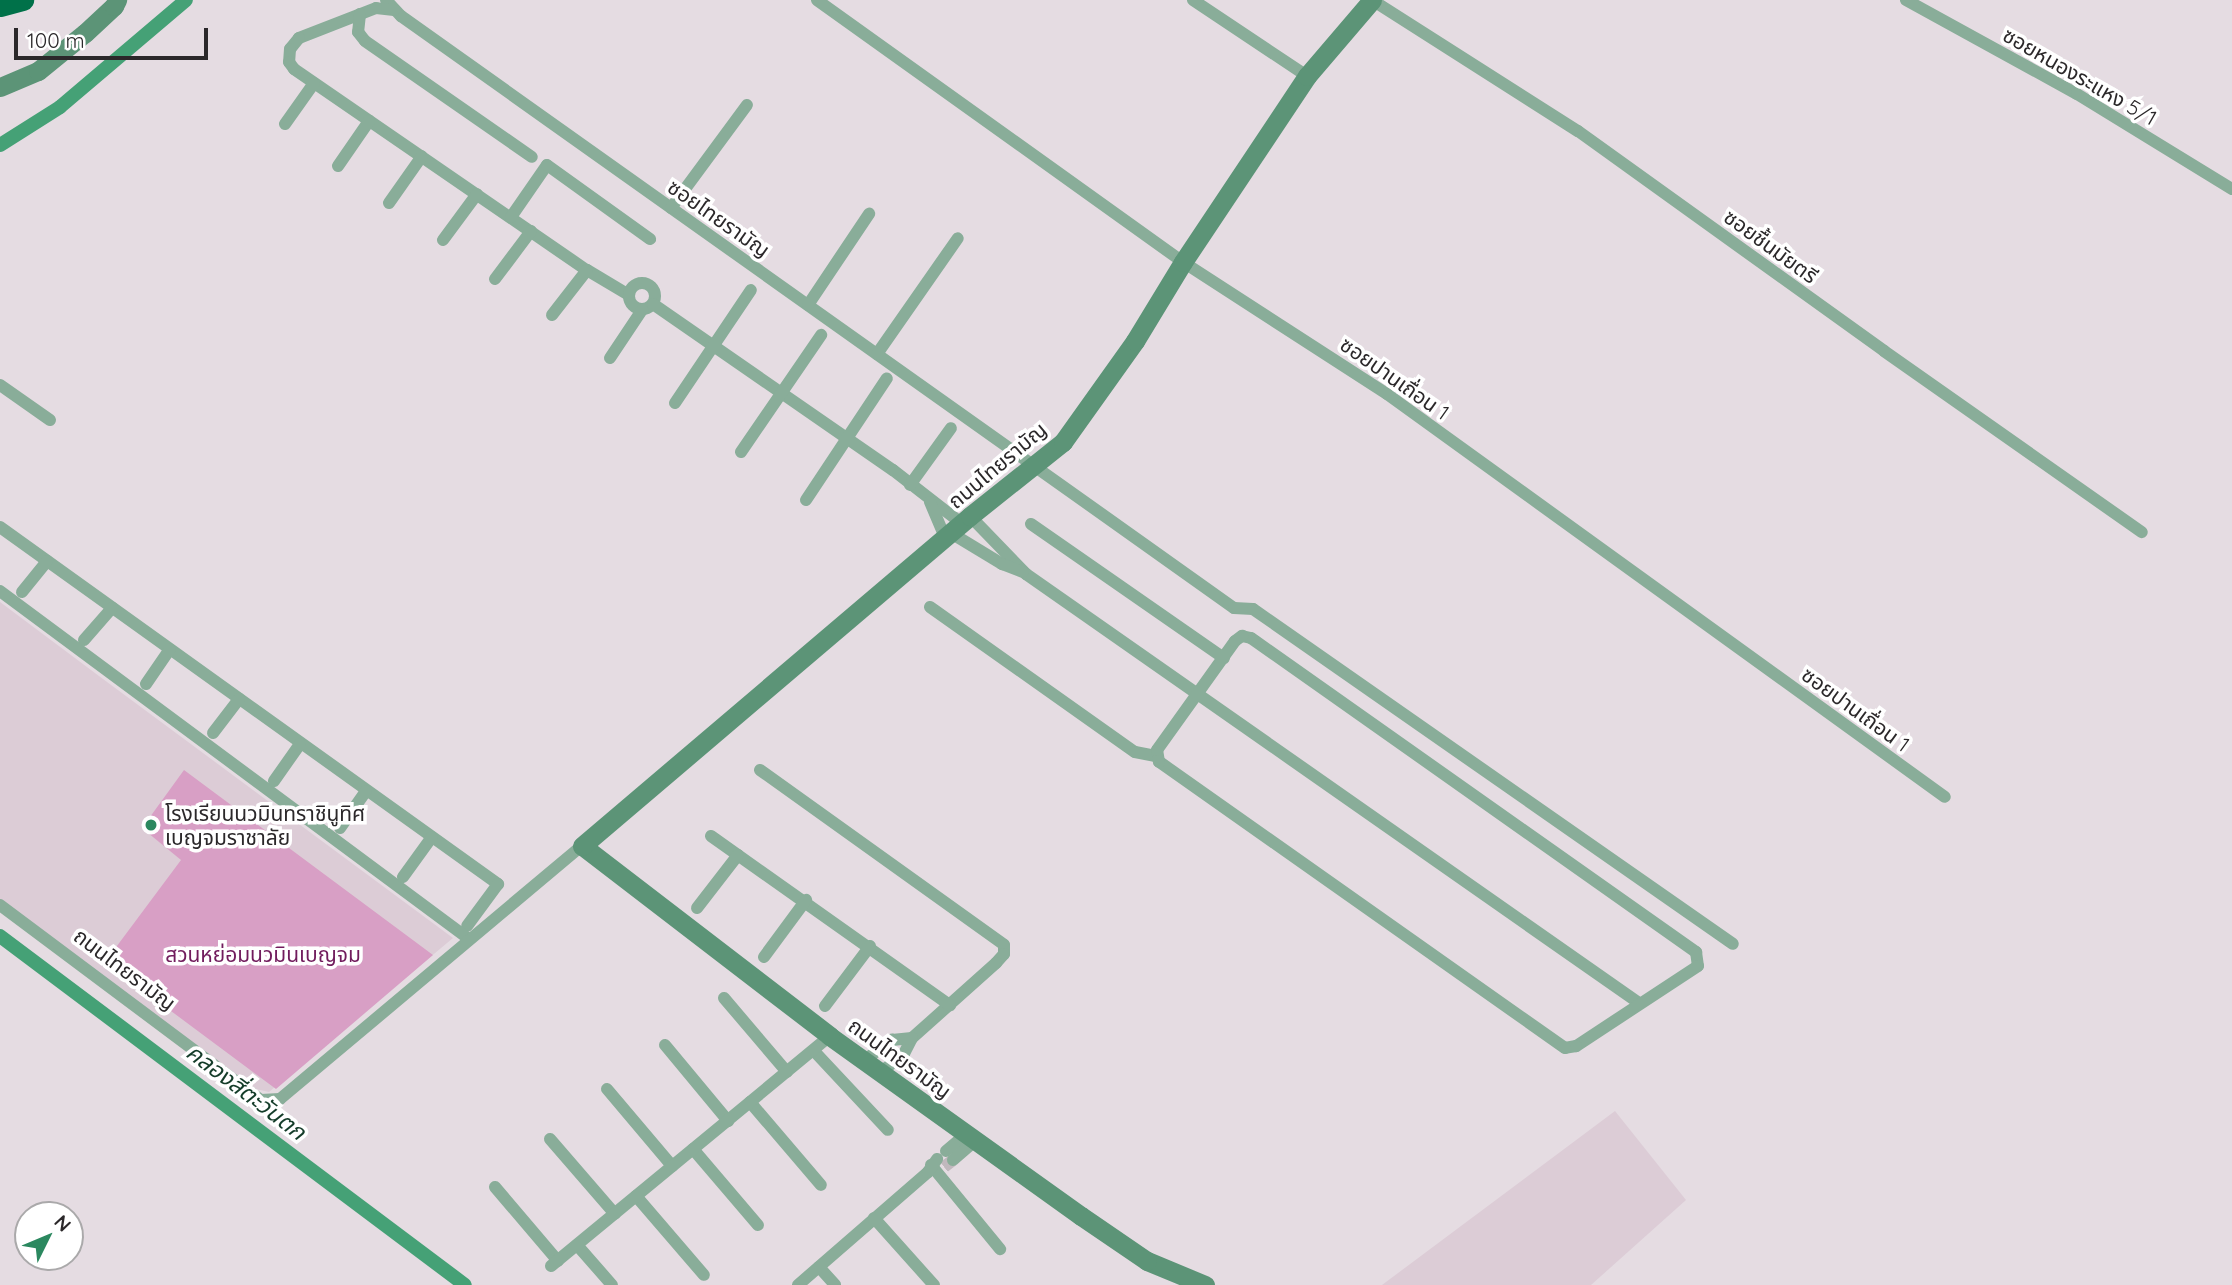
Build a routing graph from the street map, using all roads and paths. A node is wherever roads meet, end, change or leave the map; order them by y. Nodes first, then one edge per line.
1 (117, 0) edge
2 (386, 0) edge
3 (817, 0) edge
4 (1193, 0) edge
5 (1372, 0) edge
6 (1906, 0) edge
7 (396, 10) junction
8 (360, 13) junction
9 (1307, 76) junction
10 (314, 83) junction
11 (0, 87) edge
12 (747, 105) dead end
13 (369, 121) junction
14 (285, 124) dead end
15 (422, 156) junction
16 (532, 157) dead end
17 (338, 166) dead end
18 (2232, 189) edge
19 (477, 194) junction
20 (389, 203) dead end
21 (671, 208) junction
22 (869, 214) dead end
23 (511, 217) junction
24 (531, 231) junction
25 (650, 239) dead end
26 (958, 239) dead end
27 (443, 240) dead end
28 (1183, 261) junction
29 (587, 270) junction
30 (495, 279) dead end
31 (751, 290) dead end
32 (629, 295) junction
33 (808, 305) junction
34 (648, 307) junction
35 (552, 315) dead end
36 (821, 335) dead end
37 (714, 347) junction
38 (877, 354) junction
39 (610, 358) dead end
40 (887, 378) dead end
41 (0, 385) edge
42 (780, 392) junction
43 (675, 403) dead end
44 (50, 420) dead end
45 (951, 428) dead end
46 (847, 438) junction
47 (741, 452) dead end
48 (1032, 466) junction
49 (910, 485) junction
50 (806, 500) dead end
51 (930, 502) junction
52 (1031, 524) dead end
53 (0, 527) edge
54 (957, 527) junction
55 (2142, 531) dead end
56 (47, 561) junction
57 (1027, 574) junction
58 (0, 591) edge
59 (22, 592) dead end
60 (930, 607) dead end
61 (112, 608) junction
62 (84, 640) dead end
63 (170, 649) junction
64 (1224, 658) junction
65 (146, 684) dead end
66 (1198, 694) junction
67 (239, 699) junction
68 (213, 733) dead end
69 (300, 744) junction
70 (1156, 756) junction
71 (761, 770) dead end
72 (274, 781) dead end
73 (366, 791) junction
74 (1945, 797) dead end
75 (340, 828) dead end
76 (711, 836) dead end
77 (432, 837) junction
78 (582, 846) junction
79 (738, 855) junction
80 (403, 877) dead end
81 (806, 900) junction
82 (0, 905) edge
83 (697, 908) dead end
84 (468, 933) junction
85 (1733, 944) dead end
86 (870, 946) junction
87 (764, 957) dead end
88 (724, 998) dead end
89 (1639, 1003) junction
90 (950, 1004) junction
91 (825, 1006) dead end
92 (830, 1036) junction
93 (912, 1038) junction
94 (665, 1045) dead end
95 (814, 1051) junction
96 (865, 1060) junction
97 (787, 1072) junction
98 (881, 1072) junction
99 (607, 1089) dead end
100 (750, 1102) junction
101 (727, 1121) junction
102 (888, 1129) dead end
103 (970, 1138) junction
104 (550, 1139) dead end
105 (693, 1149) junction
106 (939, 1164) junction
107 (672, 1166) junction
108 (821, 1185) dead end
109 (495, 1187) dead end
110 (636, 1196) junction
111 (615, 1214) junction
112 (874, 1218) junction
113 (758, 1225) dead end
114 (577, 1245) junction
115 (1000, 1249) dead end
116 (820, 1267) junction
117 (704, 1275) dead end
118 (612, 1285) edge
119 (798, 1285) edge
120 (835, 1285) edge
121 (934, 1285) edge
122 (1205, 1285) edge

1 - 11 street
2 - 7 street, ซอยไทยรามัญ
3 - 28 street, ซอยปานเถื่อน 1
4 - 9 street
5 - 9 street, ถนนไทยรามัญ
5 - 55 street, ซอยชื้นมัยตรี
6 - 18 street, ซอยหนองระแหง 5/1
7 - 8 street
7 - 21 street, ซอยไทยรามัญ
8 - 10 street
8 - 16 street
9 - 28 street, ถนนไทยรามัญ
10 - 13 street
10 - 14 street
12 - 21 street
13 - 15 street
13 - 17 street
15 - 19 street
15 - 20 street
19 - 23 street
19 - 27 street
21 - 33 street, ซอยไทยรามัญ
22 - 33 street
23 - 24 street
23 - 25 street
24 - 29 street
24 - 30 street
26 - 38 street
28 - 48 street, ถนนไทยรามัญ
28 - 74 street, ซอยปานเถื่อน 1
29 - 32 street
29 - 35 street
31 - 37 street
32 - 34 street
32 - 34 street
33 - 38 street, ซอยไทยรามัญ
34 - 37 street
34 - 39 street
36 - 42 street
37 - 42 street
37 - 43 street
38 - 48 street, ซอยไทยรามัญ
40 - 46 street
41 - 44 street
42 - 46 street
42 - 47 street
45 - 49 street
46 - 49 street
46 - 50 street
48 - 54 street, ถนนไทยรามัญ
48 - 85 street, ซอยไทยรามัญ
49 - 51 street
51 - 54 street
51 - 54 street
52 - 64 street
53 - 56 street
54 - 57 street
54 - 57 street
54 - 78 street, ถนนไทยรามัญ
56 - 59 street
56 - 61 street
57 - 66 street
58 - 84 street
60 - 70 street
61 - 62 street
61 - 63 street
63 - 65 street
63 - 67 street
64 - 66 street
64 - 89 street
66 - 70 street
66 - 89 street
67 - 68 street
67 - 69 street
69 - 72 street
69 - 73 street
70 - 89 street
71 - 90 street
73 - 75 street
73 - 77 street
76 - 79 street
77 - 80 street
77 - 84 street
78 - 84 street, ถนนไทยรามัญ
78 - 92 street, ถนนไทยรามัญ
79 - 81 street
79 - 83 street
81 - 86 street
81 - 87 street
82 - 84 street, ถนนไทยรามัญ
86 - 90 street
86 - 91 street
88 - 97 street
90 - 93 street
92 - 95 street
92 - 96 street, ถนนไทยรามัญ
93 - 96 street
93 - 98 street
94 - 101 street
95 - 97 street
95 - 102 street
96 - 98 street, ถนนไทยรามัญ
97 - 100 street
98 - 103 street, ถนนไทยรามัญ
99 - 107 street
100 - 101 street
100 - 108 street
101 - 105 street
103 - 106 street
103 - 122 street, ถนนไทยรามัญ
104 - 111 street
105 - 107 street
105 - 113 street
106 - 112 street
106 - 115 street
107 - 110 street
109 - 114 street
110 - 111 street
110 - 117 street
111 - 114 street
112 - 116 street
112 - 121 street
114 - 118 street
116 - 119 street
116 - 120 street

